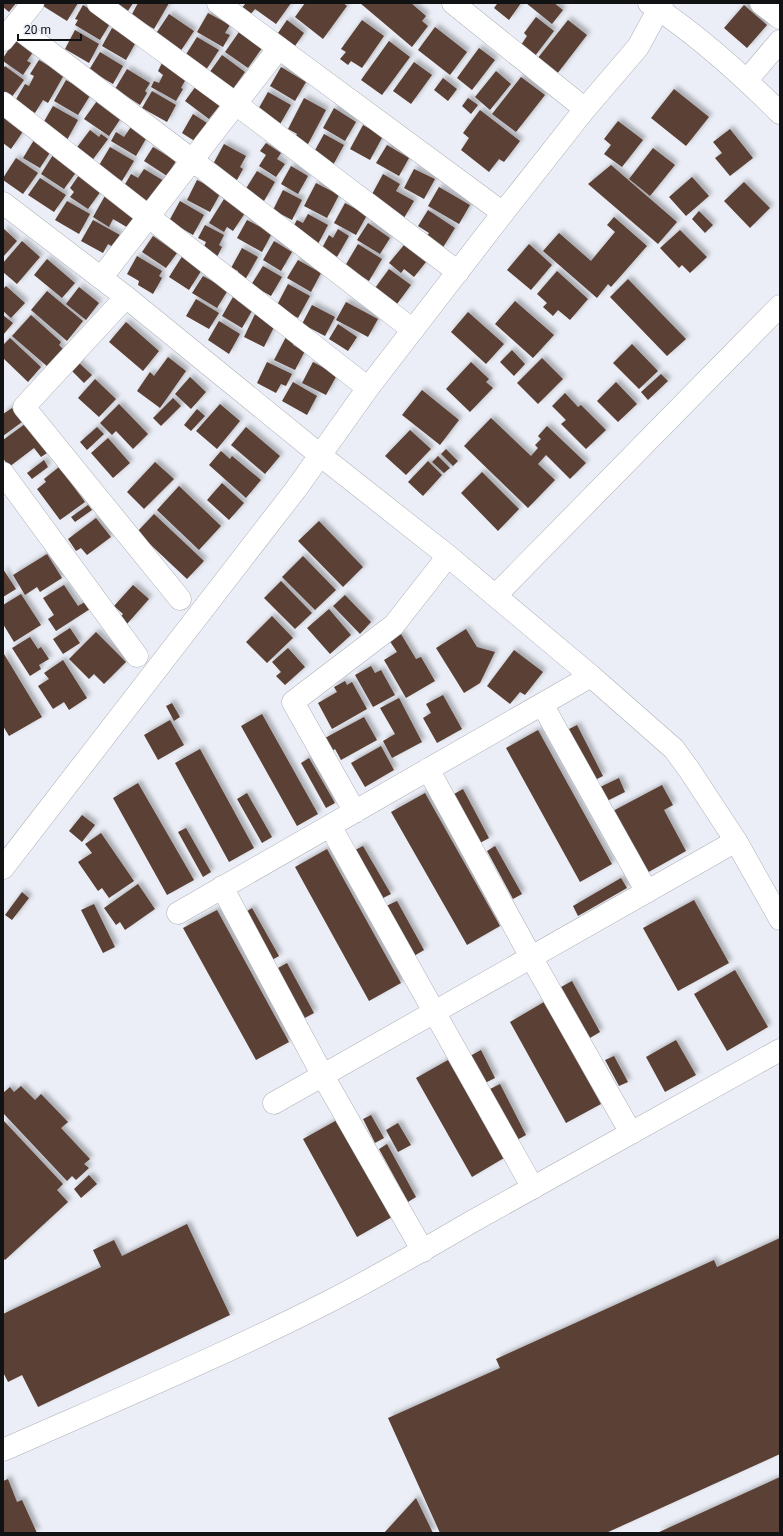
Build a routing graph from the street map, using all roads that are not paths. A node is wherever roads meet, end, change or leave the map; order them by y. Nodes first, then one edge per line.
1 (33, 3) edge
2 (98, 3) edge
3 (218, 3) edge
4 (453, 3) edge
5 (761, 3) edge
6 (656, 5) edge
7 (780, 18) edge
8 (9, 33) edge
9 (780, 41) edge
10 (279, 48) junction
11 (747, 80) junction
12 (3, 103) edge
13 (236, 104) junction
14 (585, 109) junction
15 (780, 113) edge
16 (192, 160) junction
17 (3, 204) edge
18 (503, 213) junction
19 (149, 217) junction
20 (458, 272) junction
21 (101, 278) junction
22 (126, 298) junction
23 (780, 306) edge
24 (413, 330) junction
25 (368, 388) junction
26 (320, 455) junction
27 (3, 473) edge
28 (448, 556) junction
29 (496, 595) junction
30 (180, 599) dead end
31 (137, 656) dead end
32 (591, 676) junction
33 (542, 704) junction
34 (428, 770) junction
35 (355, 812) junction
36 (330, 826) junction
37 (736, 841) junction
38 (3, 868) edge
39 (222, 887) junction
40 (647, 892) junction
41 (178, 913) dead end
42 (780, 919) edge
43 (532, 957) junction
44 (435, 1012) junction
45 (780, 1050) edge
46 (323, 1076) junction
47 (274, 1103) dead end
48 (631, 1133) junction
49 (532, 1188) junction
50 (423, 1251) junction
51 (3, 1450) edge

1 - 8 street
2 - 13 street
3 - 10 street
4 - 14 street
5 - 7 street
6 - 11 street
6 - 14 street
8 - 16 street
9 - 11 street
10 - 13 street
10 - 18 street
11 - 15 street
12 - 19 street
13 - 16 street
13 - 20 street
14 - 18 street
16 - 19 street
16 - 24 street
17 - 21 street
18 - 20 street
19 - 21 street
19 - 25 street
20 - 24 street
21 - 22 street
22 - 26 street
22 - 30 street
23 - 29 street
24 - 25 street
25 - 26 street
26 - 28 street
26 - 38 street
27 - 31 street
28 - 29 street
28 - 35 street
29 - 32 street
32 - 33 street
32 - 37 street
33 - 34 street
33 - 40 street
34 - 35 street
34 - 43 street
35 - 36 street
36 - 39 street
36 - 44 street
37 - 40 street
37 - 42 street
39 - 41 street
39 - 46 street
40 - 43 street
43 - 44 street
43 - 48 street
44 - 46 street
44 - 49 street
45 - 48 street
46 - 47 street
46 - 50 street
48 - 49 street
49 - 50 street
50 - 51 street

